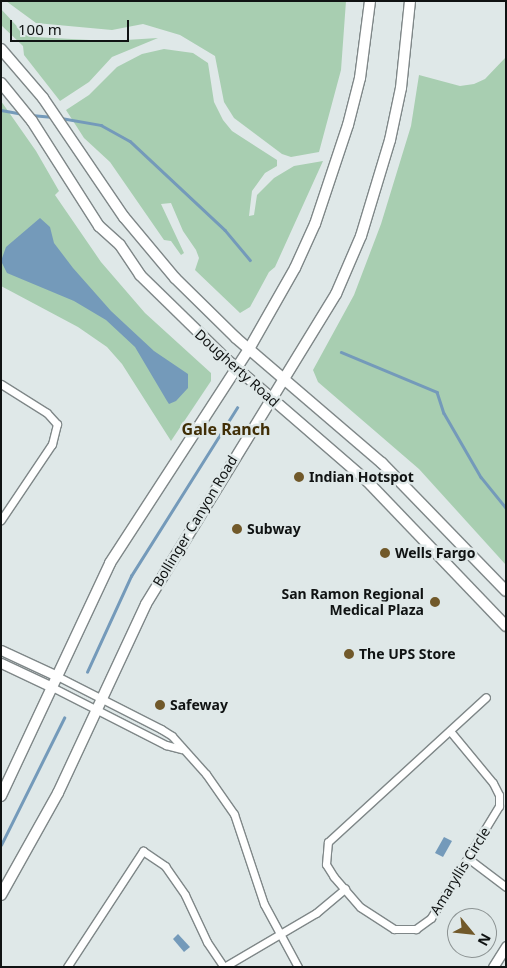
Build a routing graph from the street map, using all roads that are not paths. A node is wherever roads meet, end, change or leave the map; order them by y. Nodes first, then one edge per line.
1 (370, 1) edge
2 (410, 1) edge
3 (2, 49) edge
4 (1, 83) edge
5 (249, 349) junction
6 (237, 369) junction
7 (285, 379) junction
8 (1, 384) edge
9 (270, 399) junction
10 (1, 520) edge
11 (506, 591) edge
12 (506, 626) edge
13 (1, 650) edge
14 (1, 663) edge
15 (57, 676) junction
16 (52, 687) junction
17 (486, 697) dead end
18 (100, 698) junction
19 (95, 710) junction
20 (450, 731) junction
21 (181, 748) junction
22 (1, 796) edge
23 (469, 859) junction
24 (506, 886) edge
25 (345, 889) junction
26 (1, 895) edge
27 (278, 934) junction
28 (506, 946) edge
29 (67, 967) edge
30 (224, 967) edge
31 (298, 967) edge
32 (493, 967) edge

1 - 5 main road
2 - 7 main road, Bollinger Canyon Road
3 - 5 main road, Dougherty Road
4 - 6 main road, Dougherty Road
5 - 6 main road
5 - 7 main road, Dougherty Road
6 - 9 main road, Dougherty Road
6 - 15 main road
7 - 9 main road, Bollinger Canyon Road
7 - 11 main road, Dougherty Road
8 - 10 street
9 - 12 main road, Dougherty Road
9 - 18 main road, Bollinger Canyon Road
13 - 15 street
14 - 16 street
15 - 16 main road
15 - 18 street
16 - 19 street
16 - 22 main road
17 - 20 street, Amaryllis Circle
18 - 19 main road, Bollinger Canyon Road
18 - 21 street
19 - 21 street
19 - 26 main road, Bollinger Canyon Road
20 - 23 street, Amaryllis Circle
20 - 25 street, Amaryllis Circle
21 - 27 street
23 - 24 street
23 - 25 street, Amaryllis Circle
25 - 27 street
27 - 30 street
27 - 31 street
28 - 32 street
29 - 30 street

